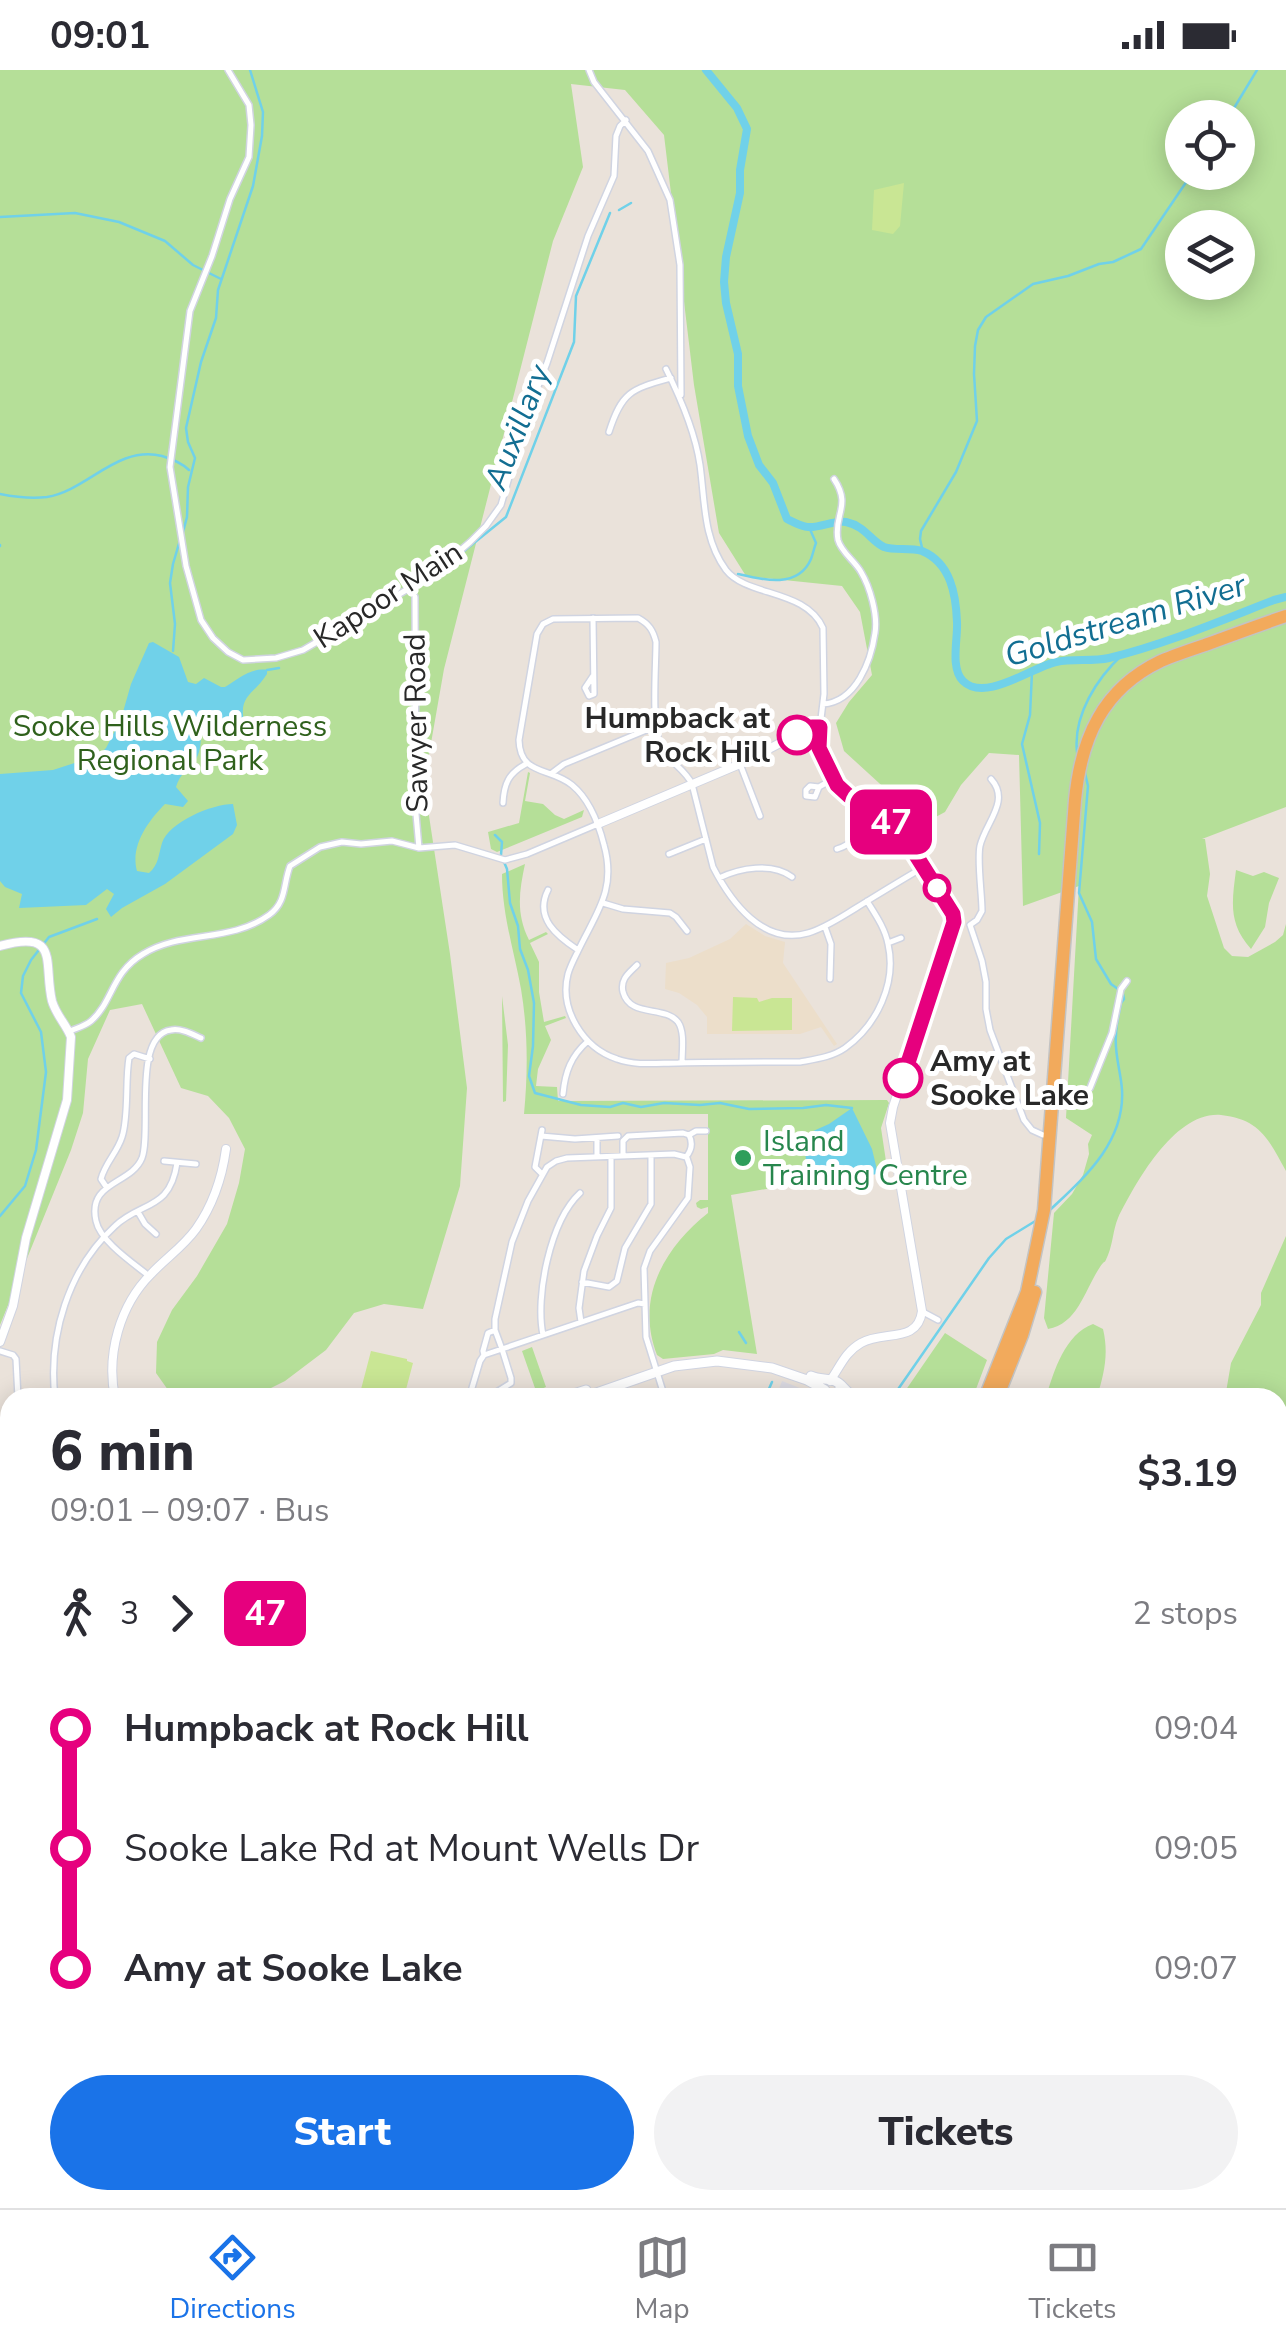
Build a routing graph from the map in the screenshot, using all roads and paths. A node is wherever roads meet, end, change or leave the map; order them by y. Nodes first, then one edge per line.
1 (228, 70) edge
2 (589, 70) edge
3 (626, 120) junction
4 (666, 369) dead end
5 (671, 378) junction
6 (681, 398) junction
7 (609, 432) dead end
8 (834, 478) dead end
9 (415, 598) dead end
10 (593, 618) junction
11 (1286, 618) edge
12 (593, 676) dead end
13 (823, 704) junction
14 (656, 726) junction
15 (820, 727) junction
16 (804, 730) junction
17 (818, 744) junction
18 (526, 764) junction
19 (740, 764) junction
20 (552, 773) junction
21 (833, 779) junction
22 (991, 779) dead end
23 (692, 784) junction
24 (819, 787) dead end
25 (503, 802) dead end
26 (874, 810) junction
27 (760, 816) dead end
28 (598, 824) junction
29 (706, 839) junction
30 (419, 848) junction
31 (837, 849) dead end
32 (670, 854) dead end
33 (924, 866) junction
34 (792, 877) dead end
35 (719, 878) junction
36 (548, 890) dead end
37 (867, 901) junction
38 (604, 902) junction
39 (954, 922) junction
40 (970, 925) junction
41 (825, 926) junction
42 (686, 931) dead end
43 (901, 938) dead end
44 (888, 944) junction
45 (0, 946) edge
46 (578, 950) junction
47 (637, 965) dead end
48 (830, 979) dead end
49 (1127, 981) dead end
50 (70, 1031) junction
51 (201, 1038) dead end
52 (588, 1041) junction
53 (150, 1058) junction
54 (682, 1062) junction
55 (563, 1094) dead end
56 (1060, 1097) junction
57 (706, 1131) dead end
58 (689, 1135) junction
59 (1042, 1135) dead end
60 (618, 1136) dead end
61 (596, 1138) junction
62 (226, 1149) dead end
63 (652, 1155) junction
64 (623, 1156) junction
65 (597, 1157) junction
66 (611, 1157) junction
67 (686, 1158) junction
68 (164, 1161) dead end
69 (177, 1163) junction
70 (196, 1164) dead end
71 (542, 1174) junction
72 (106, 1188) junction
73 (580, 1193) dead end
74 (1044, 1210) junction
75 (138, 1212) junction
76 (156, 1234) dead end
77 (104, 1237) junction
78 (148, 1276) junction
79 (582, 1282) junction
80 (645, 1304) junction
81 (922, 1311) junction
82 (938, 1320) dead end
83 (581, 1322) junction
84 (495, 1330) junction
85 (543, 1335) junction
86 (0, 1342) edge
87 (502, 1349) junction
88 (0, 1351) edge
89 (484, 1355) junction
90 (776, 1369) junction
91 (656, 1372) junction
92 (17, 1388) edge
93 (55, 1388) edge
94 (114, 1388) edge
95 (472, 1388) edge
96 (503, 1388) edge
97 (594, 1388) edge
98 (610, 1388) edge
99 (662, 1388) edge
100 (828, 1388) edge
101 (830, 1388) edge
102 (833, 1388) edge
103 (994, 1388) edge
104 (996, 1388) edge

1 - 3 street, Kapoor Main
2 - 3 street
3 - 6 street
4 - 5 street
5 - 6 street
5 - 7 street
6 - 13 street
8 - 13 street
9 - 30 street, Sawyer Road
10 - 12 street
10 - 14 street
10 - 18 street
11 - 56 highway
11 - 74 highway
13 - 15 street
14 - 20 street
14 - 23 street
15 - 16 street
15 - 17 street
16 - 17 street
16 - 19 street
17 - 21 street
18 - 20 street
18 - 25 street
19 - 23 street
19 - 27 street
20 - 28 street
21 - 24 street
21 - 26 street
22 - 40 street
23 - 28 street
23 - 29 street
26 - 31 street
26 - 33 street
28 - 30 street
28 - 38 street
29 - 32 street
29 - 35 street
30 - 50 street
33 - 37 street
33 - 39 street
34 - 35 street
35 - 41 street
36 - 46 street
37 - 41 street
37 - 44 street
38 - 42 street
38 - 46 street
39 - 40 street
39 - 81 street
40 - 59 street
41 - 48 street
43 - 44 street
44 - 54 street
45 - 50 street
46 - 52 street
47 - 54 street
49 - 56 street
50 - 86 street
51 - 53 street
52 - 54 street
52 - 55 street
53 - 72 street
53 - 72 street
56 - 74 highway
56 - 104 highway
57 - 58 street
58 - 64 street
58 - 67 street
60 - 61 street
61 - 65 street
61 - 71 street
62 - 78 street
63 - 64 street
63 - 67 street
63 - 79 street
64 - 66 street
65 - 66 street
65 - 71 street
66 - 79 street
67 - 80 street
68 - 69 street
69 - 70 street
69 - 75 street
71 - 84 street
72 - 77 street
73 - 85 street
74 - 103 highway
75 - 76 street
75 - 77 street
77 - 78 street
77 - 93 street
78 - 94 street
79 - 83 street
80 - 83 street
80 - 91 street
81 - 82 street
81 - 102 street
83 - 85 street
84 - 87 street
84 - 89 street
85 - 87 street
87 - 89 street
87 - 96 street
88 - 92 street
89 - 95 street
90 - 91 main road
90 - 100 main road
90 - 101 main road
91 - 97 main road
91 - 98 main road
91 - 99 street

